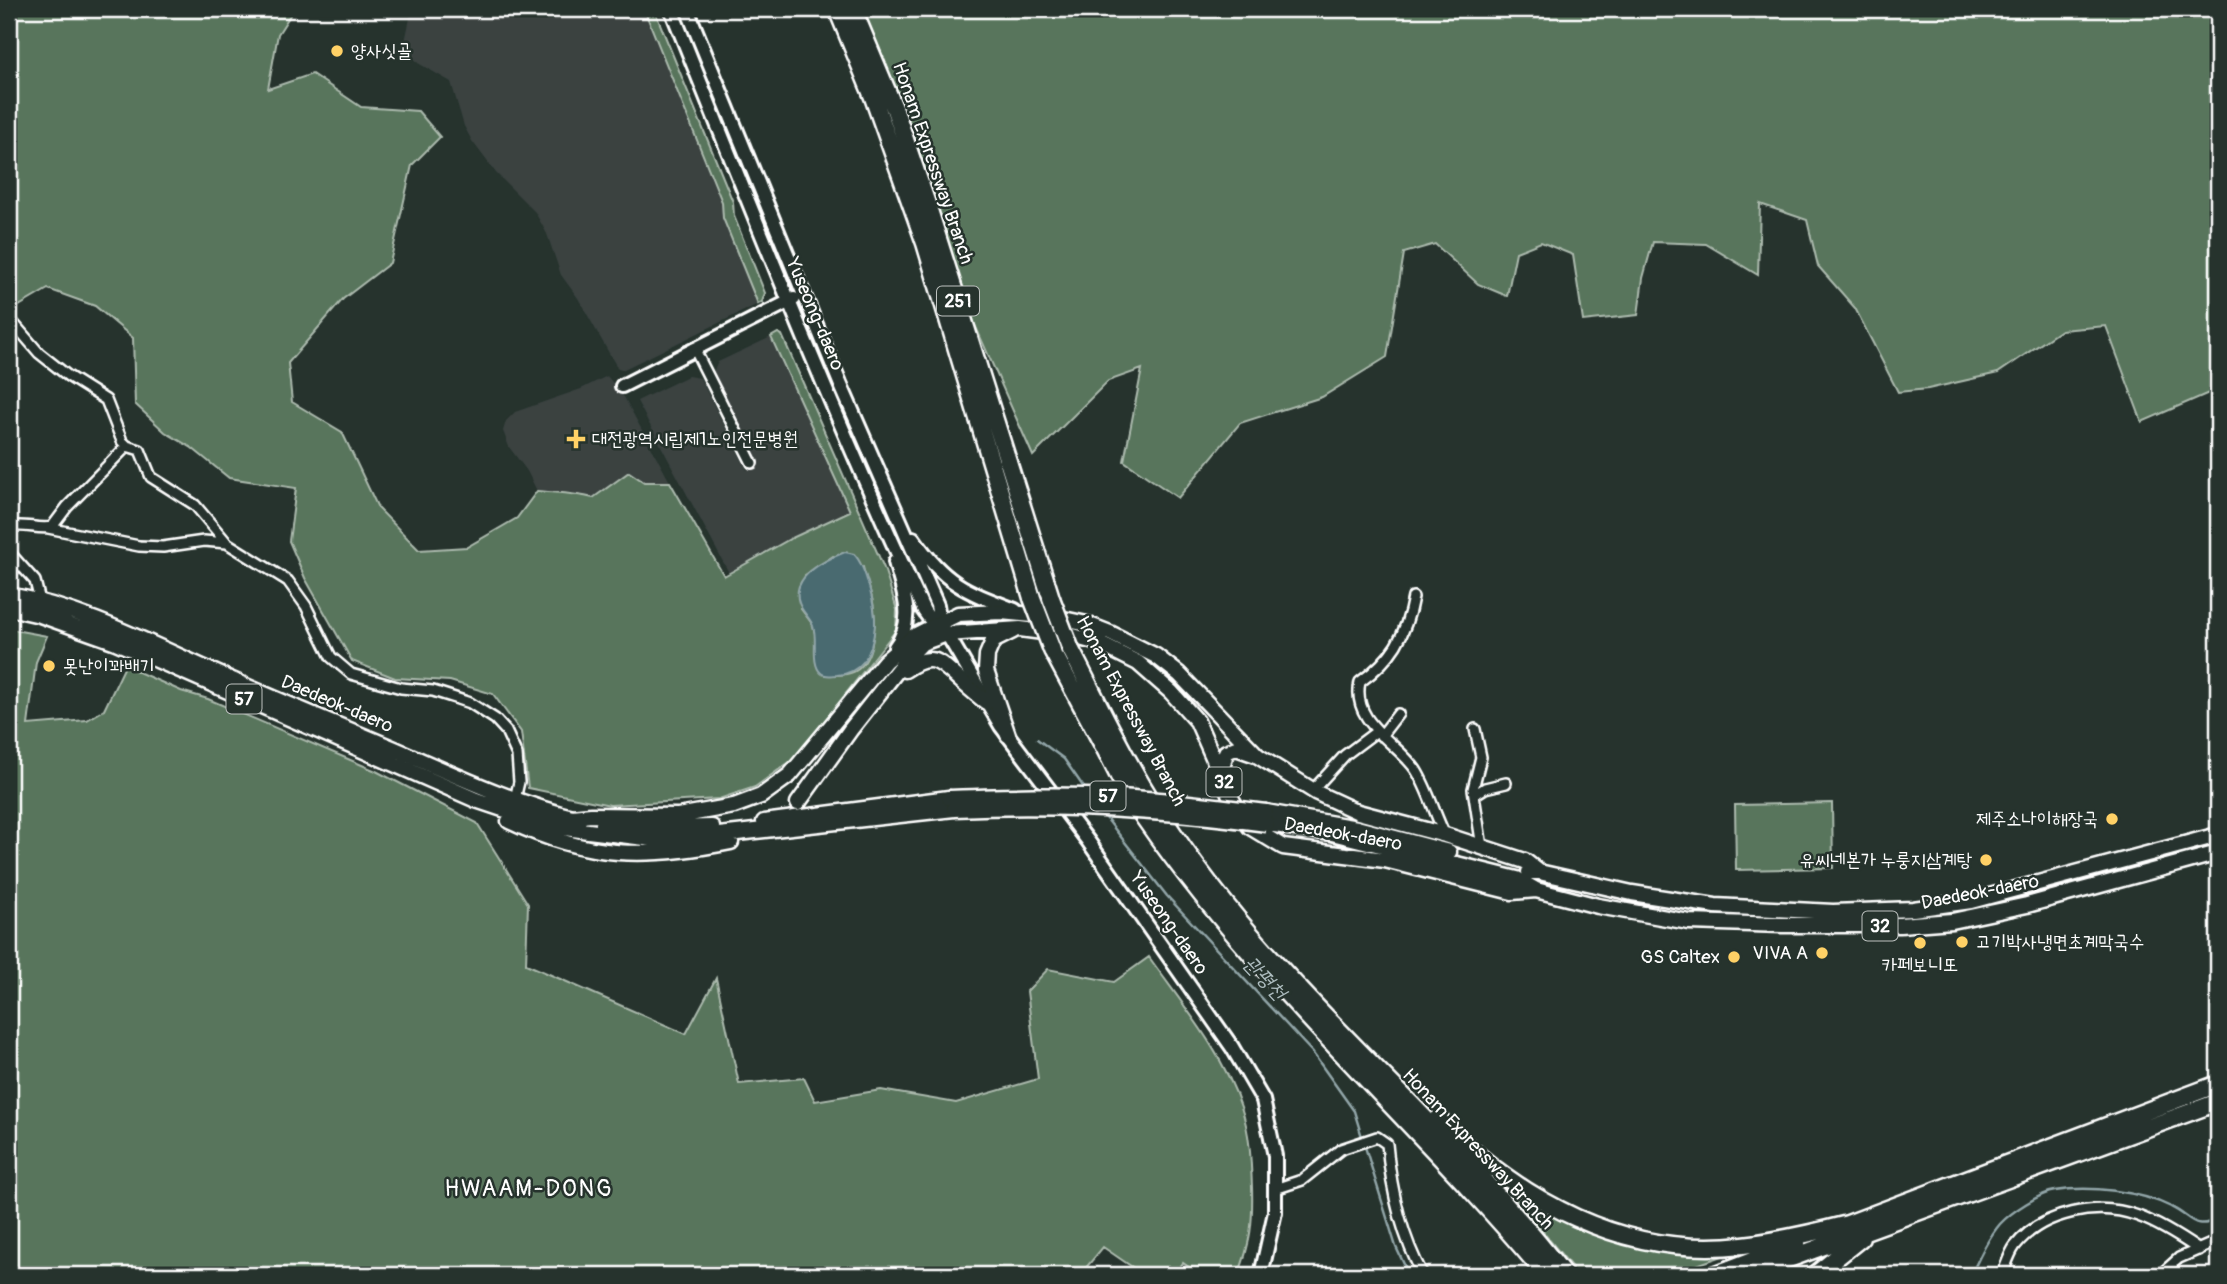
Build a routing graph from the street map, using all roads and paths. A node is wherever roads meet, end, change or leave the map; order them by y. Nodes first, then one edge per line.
1 (671, 9) edge
2 (687, 9) edge
3 (837, 9) edge
4 (853, 9) edge
5 (804, 295) junction
6 (789, 301) junction
7 (9, 318) edge
8 (694, 348) junction
9 (622, 386) dead end
10 (127, 446) junction
11 (752, 463) dead end
12 (892, 504) junction
13 (9, 527) edge
14 (48, 528) junction
15 (888, 531) junction
16 (227, 543) junction
17 (9, 552) edge
18 (9, 595) edge
19 (1413, 597) dead end
20 (40, 601) junction
21 (9, 608) edge
22 (1022, 613) junction
23 (943, 629) junction
24 (1001, 629) junction
25 (1020, 629) junction
26 (885, 661) junction
27 (892, 678) junction
28 (986, 702) junction
29 (1398, 713) dead end
30 (1475, 729) dead end
31 (1379, 734) junction
32 (1008, 735) junction
33 (1258, 755) junction
34 (1220, 773) junction
35 (1506, 783) dead end
36 (1313, 790) junction
37 (1474, 795) junction
38 (515, 799) junction
39 (476, 800) junction
40 (798, 803) dead end
41 (951, 803) junction
42 (572, 817) junction
43 (1266, 818) junction
44 (1445, 835) junction
45 (2218, 835) edge
46 (731, 842) dead end
47 (1482, 847) junction
48 (2218, 853) edge
49 (1539, 872) junction
50 (1536, 890) junction
51 (1252, 936) junction
52 (2218, 1084) edge
53 (2218, 1102) edge
54 (1275, 1189) junction
55 (1891, 1221) junction
56 (1848, 1224) junction
57 (2218, 1241) edge
58 (2199, 1250) junction
59 (1261, 1275) edge
60 (1423, 1275) edge
61 (1546, 1275) edge
62 (1564, 1275) edge
63 (1714, 1275) edge
64 (1745, 1275) edge
65 (1815, 1275) edge
66 (2002, 1275) edge
67 (2160, 1275) edge

1 - 6 main road, Yuseong-daero
2 - 5 main road, Yuseong-daero / 32
3 - 61 highway, Honam Expressway Branch / 251, bridge
4 - 51 highway, Honam Expressway Branch / 251, bridge
5 - 6 main road
5 - 12 main road, Yuseong-daero / 32
6 - 8 main road
6 - 15 main road, Yuseong-daero
7 - 10 street
8 - 9 main road
8 - 11 street
10 - 14 street
10 - 16 street
12 - 22 main road, 32
12 - 23 main road, Yuseong-daero / 32
13 - 14 street
14 - 16 street
15 - 23 main road, Yuseong-daero
15 - 26 main road
16 - 38 street
17 - 20 street
18 - 20 main road, Daedeok-daero / 57
19 - 31 street
20 - 38 main road, Daedeok-daero / 57
21 - 39 main road, Daedeok-daero / 57
22 - 23 main road, Daedeok-daero
22 - 24 main road
22 - 33 main road, Daedeok-daero / 32
23 - 24 main road, Daedeok-daero / 32
23 - 26 main road
23 - 27 main road
23 - 28 main road, Yuseong-daero
24 - 25 main road, Daedeok-daero / 32
25 - 32 main road
25 - 34 main road, Daedeok-daero / 32
26 - 42 main road
27 - 28 main road
27 - 40 main road
28 - 32 main road, Yuseong-daero
29 - 31 street
30 - 37 street
31 - 36 street
31 - 44 street
32 - 54 main road, Yuseong-daero
33 - 34 main road
33 - 36 main road, Daedeok-daero / 32
34 - 50 main road, Daedeok-daero / 32
35 - 37 street
36 - 44 main road, Daedeok-daero / 32
37 - 47 street
38 - 42 main road, Daedeok-daero / 57
39 - 41 main road, 57
39 - 46 main road
41 - 42 main road, 57
41 - 43 main road, 57, bridge
43 - 49 main road, Daedeok-daero / 57
43 - 50 main road, Daedeok-daero / 57
44 - 47 main road, Daedeok-daero / 32
45 - 49 main road, Daedeok-daero / 32
47 - 49 main road, Daedeok-daero / 32
48 - 50 main road, Daedeok-daero / 32
51 - 56 highway
51 - 62 highway, Honam Expressway Branch / 251
52 - 56 highway
53 - 55 highway
54 - 59 main road, Yuseong-daero
54 - 60 street
55 - 64 highway
55 - 65 highway
56 - 63 highway
57 - 58 street
58 - 66 street
58 - 67 street

